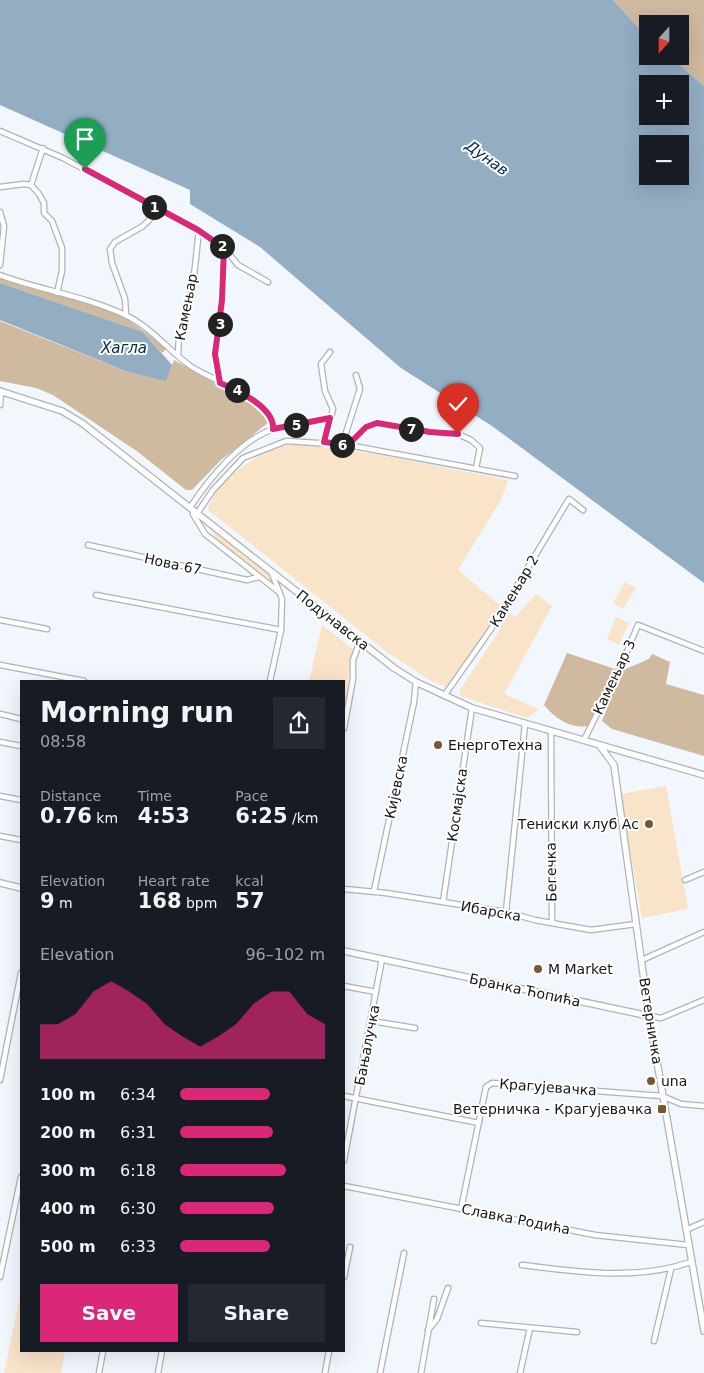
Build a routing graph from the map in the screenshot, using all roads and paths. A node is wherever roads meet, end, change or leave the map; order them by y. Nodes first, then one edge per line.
1 (0, 131) edge
2 (43, 148) junction
3 (0, 186) edge
4 (32, 186) junction
5 (159, 210) junction
6 (0, 212) edge
7 (198, 230) junction
8 (224, 248) junction
9 (0, 265) edge
10 (0, 275) edge
11 (268, 282) dead end
12 (57, 293) junction
13 (126, 315) junction
14 (330, 352) dead end
15 (178, 355) junction
16 (356, 375) dead end
17 (220, 383) junction
18 (1, 391) edge
19 (0, 403) edge
20 (330, 418) junction
21 (273, 429) junction
22 (324, 442) junction
23 (345, 445) junction
24 (476, 468) junction
25 (515, 476) dead end
26 (194, 509) junction
27 (583, 510) dead end
28 (88, 545) dead end
29 (271, 571) junction
30 (258, 577) junction
31 (279, 592) junction
32 (96, 595) dead end
33 (0, 620) edge
34 (47, 629) dead end
35 (281, 630) junction
36 (360, 641) junction
37 (704, 652) edge
38 (0, 665) edge
39 (79, 680) edge
40 (270, 680) edge
41 (416, 682) junction
42 (444, 696) junction
43 (472, 708) junction
44 (0, 714) edge
45 (20, 719) edge
46 (345, 723) edge
47 (525, 724) junction
48 (551, 731) junction
49 (584, 740) junction
50 (0, 742) edge
51 (598, 744) junction
52 (20, 746) edge
53 (704, 775) edge
54 (0, 796) edge
55 (20, 800) edge
56 (0, 836) edge
57 (20, 840) edge
58 (704, 872) edge
59 (685, 880) dead end
60 (0, 884) edge
61 (20, 888) edge
62 (345, 889) edge
63 (374, 891) junction
64 (443, 902) junction
65 (506, 912) junction
66 (552, 923) junction
67 (636, 924) junction
68 (704, 932) edge
69 (345, 951) edge
70 (382, 959) junction
71 (642, 960) junction
72 (20, 978) edge
73 (345, 986) edge
74 (376, 992) junction
75 (704, 1000) edge
76 (649, 1016) junction
77 (372, 1021) junction
78 (415, 1028) dead end
79 (0, 1080) edge
80 (345, 1096) edge
81 (662, 1096) junction
82 (356, 1098) junction
83 (704, 1106) edge
84 (479, 1123) junction
85 (345, 1155) edge
86 (20, 1182) edge
87 (345, 1186) edge
88 (461, 1209) junction
89 (704, 1222) edge
90 (686, 1230) junction
91 (688, 1245) junction
92 (350, 1247) dead end
93 (404, 1253) dead end
94 (691, 1262) junction
95 (522, 1265) dead end
96 (671, 1269) junction
97 (345, 1272) edge
98 (0, 1277) edge
99 (448, 1288) dead end
100 (434, 1299) dead end
101 (481, 1322) dead end
102 (530, 1328) junction
103 (428, 1330) junction
104 (704, 1331) edge
105 (577, 1332) dead end
106 (654, 1341) dead end
107 (103, 1352) edge
108 (162, 1352) edge
109 (329, 1352) edge
110 (99, 1373) edge
111 (158, 1373) edge
112 (325, 1373) edge
113 (380, 1373) edge
114 (421, 1373) edge
115 (520, 1373) edge

1 - 2 street
2 - 4 street
2 - 5 street
3 - 4 street
4 - 12 street
5 - 7 street
5 - 13 street
6 - 9 street
7 - 8 street
7 - 15 street, Камењар
8 - 11 street
8 - 17 street
10 - 12 street
12 - 13 street
13 - 15 street
14 - 20 street
15 - 17 street
16 - 23 street
17 - 21 street
18 - 19 street
18 - 26 street, Подунавска
20 - 21 street
20 - 22 street
21 - 26 street
22 - 23 street
22 - 26 street
23 - 24 street
23 - 24 street
24 - 25 street
26 - 29 street, Подунавска
26 - 30 street
27 - 42 street, Камењар 2
28 - 30 street, Нова 67
29 - 31 street
29 - 36 street, Подунавска
30 - 31 street
31 - 35 street
32 - 35 street
33 - 34 street
35 - 40 street
36 - 41 street, Подунавска
36 - 46 street
37 - 49 street, Камењар 3
38 - 39 street
41 - 42 street, Подунавска
41 - 63 street, Кијевска
42 - 43 street, Подунавска
43 - 47 street, Подунавска
43 - 64 street, Космајска
44 - 45 street
47 - 48 street, Подунавска
47 - 65 street
48 - 49 street, Подунавска
48 - 66 street, Бегечка
49 - 51 street, Подунавска
50 - 52 street
51 - 53 street, Подунавска
51 - 67 street, Ветерничка
54 - 55 street
56 - 57 street
58 - 59 street
60 - 61 street
62 - 63 street, Ибарска
63 - 64 street, Ибарска
64 - 65 street, Ибарска
65 - 66 street, Ибарска
66 - 67 street, Ибарска
67 - 71 street, Ветерничка
68 - 71 street
69 - 70 street, Бранка Ћопића
70 - 74 street, Бањалучка
70 - 76 street, Бранка Ћопића
71 - 76 street, Ветерничка
72 - 79 street
73 - 74 street
74 - 77 street, Бањалучка
75 - 76 street, Бранка Ћопића
76 - 81 street, Ветерничка
77 - 78 street
77 - 82 street, Бањалучка
80 - 82 street
81 - 83 street, Крагујевачка
81 - 84 street, Крагујевачка
81 - 90 street, Ветерничка
82 - 84 street
82 - 85 street, Бањалучка
84 - 88 street, Крагујевачка
86 - 98 street
87 - 88 street, Славка Родића
88 - 91 street, Славка Родића
89 - 90 street
90 - 91 street, Ветерничка
91 - 94 street, Ветерничка
92 - 97 street
93 - 113 street
94 - 96 street
94 - 104 street, Ветерничка
95 - 96 street
96 - 106 street
99 - 103 street
100 - 103 street
101 - 102 street
102 - 105 street
102 - 115 street
103 - 114 street
107 - 110 street
108 - 111 street
109 - 112 street

